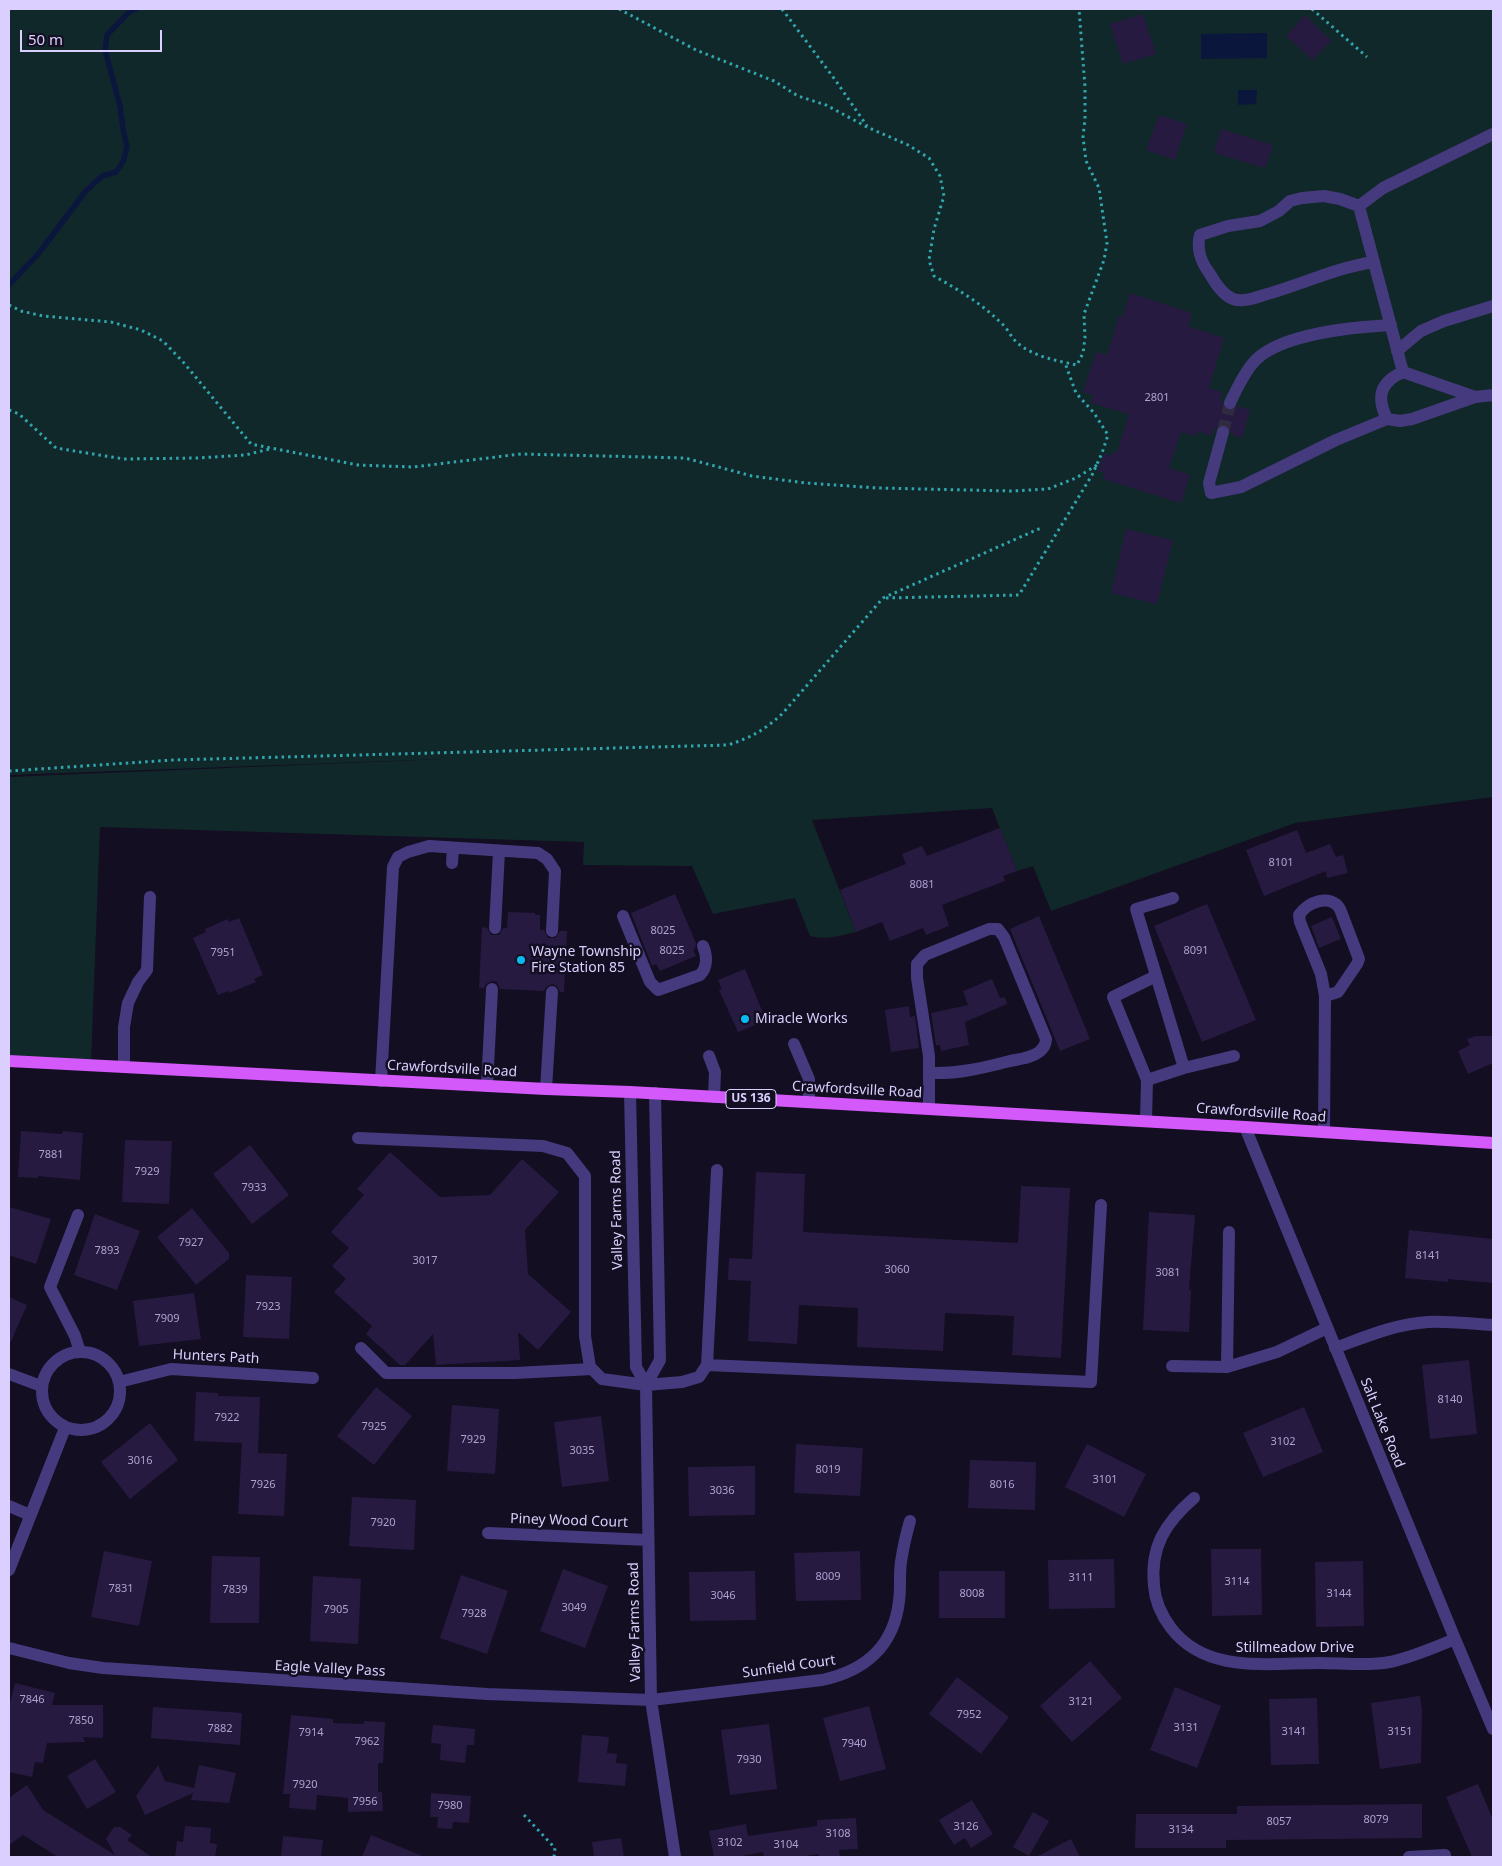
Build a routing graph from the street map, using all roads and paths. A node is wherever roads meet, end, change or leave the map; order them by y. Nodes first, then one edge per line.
1 (620, 9) edge
2 (782, 9) edge
3 (1079, 9) edge
4 (1312, 9) edge
5 (1366, 57) dead end
6 (867, 127) junction
7 (1493, 134) edge
8 (1359, 206) junction
9 (1374, 262) junction
10 (9, 305) edge
11 (1493, 306) edge
12 (1391, 326) junction
13 (1398, 351) junction
14 (1065, 363) junction
15 (1403, 372) junction
16 (1493, 395) edge
17 (1475, 397) junction
18 (1230, 403) tunnel mouth
19 (9, 410) edge
20 (1388, 419) junction
21 (1224, 432) tunnel mouth
22 (272, 448) junction
23 (1097, 465) junction
24 (1043, 528) dead end
25 (883, 598) junction
26 (9, 771) edge
27 (453, 848) junction
28 (499, 851) junction
29 (452, 863) dead end
30 (150, 897) dead end
31 (1173, 898) dead end
32 (623, 916) dead end
33 (495, 928) dead end
34 (552, 931) dead end
35 (703, 946) dead end
36 (1156, 976) junction
37 (492, 989) dead end
38 (552, 992) dead end
39 (1325, 996) junction
40 (794, 1044) dead end
41 (709, 1056) dead end
42 (1234, 1056) dead end
43 (9, 1061) edge
44 (124, 1067) junction
45 (1184, 1068) junction
46 (930, 1073) junction
47 (1147, 1080) junction
48 (382, 1081) junction
49 (487, 1086) junction
50 (546, 1089) junction
51 (630, 1092) junction
52 (655, 1094) junction
53 (714, 1097) junction
54 (809, 1102) junction
55 (929, 1109) junction
56 (1146, 1121) junction
57 (1246, 1127) junction
58 (1324, 1132) junction
59 (358, 1138) dead end
60 (1493, 1143) edge
61 (717, 1170) dead end
62 (1101, 1205) dead end
63 (78, 1215) dead end
64 (1229, 1232) dead end
65 (1493, 1325) edge
66 (1327, 1328) junction
67 (361, 1348) dead end
68 (1335, 1348) junction
69 (80, 1352) junction
70 (707, 1365) junction
71 (1172, 1366) dead end
72 (1227, 1367) junction
73 (592, 1369) junction
74 (9, 1374) edge
75 (314, 1378) dead end
76 (119, 1382) junction
77 (646, 1385) junction
78 (42, 1386) junction
79 (65, 1428) junction
80 (1194, 1498) dead end
81 (9, 1506) edge
82 (30, 1515) junction
83 (910, 1521) dead end
84 (488, 1533) dead end
85 (648, 1540) junction
86 (9, 1570) edge
87 (1455, 1639) junction
88 (9, 1648) edge
89 (651, 1700) junction
90 (1493, 1729) edge
91 (524, 1816) dead end
92 (554, 1857) edge
93 (676, 1857) edge
94 (1409, 1857) edge
95 (1445, 1857) edge

1 - 6 path
2 - 6 path
3 - 14 path
4 - 5 path
6 - 14 path
7 - 8 street
8 - 9 street
8 - 9 street
9 - 12 street
10 - 22 path
11 - 13 street
12 - 13 street
12 - 18 street
13 - 15 street
14 - 23 path
15 - 17 street
15 - 20 street
16 - 17 street
17 - 20 street
19 - 22 path
20 - 21 street
22 - 23 path
23 - 25 path
24 - 25 path
25 - 26 path
27 - 28 street
27 - 29 street
27 - 48 street
28 - 33 street
28 - 34 street
30 - 44 street
31 - 36 street
32 - 35 street
36 - 45 street
36 - 47 street
37 - 49 street
38 - 50 street
39 - 39 street
39 - 58 street
40 - 54 street
41 - 53 street
42 - 45 street
43 - 44 main road, Crawfordsville Road / US 136
44 - 48 main road, Crawfordsville Road / US 136
45 - 47 street
46 - 46 street
46 - 55 street
47 - 56 street
48 - 49 main road, Crawfordsville Road / US 136
49 - 50 main road, Crawfordsville Road / US 136
50 - 51 main road, Crawfordsville Road / US 136
51 - 52 main road, Crawfordsville Road / US 136
51 - 77 street, Valley Farms Road
52 - 53 main road, Crawfordsville Road / US 136
52 - 77 street, Valley Farms Road
53 - 54 main road, Crawfordsville Road / US 136
54 - 55 main road, Crawfordsville Road / US 136
55 - 56 main road, Crawfordsville Road / US 136
56 - 57 main road, Crawfordsville Road / US 136
57 - 58 main road, Crawfordsville Road / US 136
57 - 66 street, Salt Lake Road
58 - 60 main road, Crawfordsville Road / US 136
59 - 73 street
61 - 70 street
62 - 70 street
63 - 69 street
64 - 72 street
65 - 68 street
66 - 68 street, Salt Lake Road
66 - 72 street
67 - 73 street
68 - 87 street, Salt Lake Road
69 - 76 street
69 - 78 street
70 - 77 street
71 - 72 street
73 - 77 street
74 - 78 street
75 - 76 street, Hunters Path
76 - 79 street
77 - 85 street, Valley Farms Road
78 - 79 street
79 - 82 street
80 - 87 street, Stillmeadow Drive
81 - 82 street
82 - 86 street
83 - 89 street, Sunfield Court
84 - 85 street, Piney Wood Court
85 - 89 street, Valley Farms Road
87 - 90 street, Salt Lake Road
88 - 89 street, Eagle Valley Pass
89 - 93 street, Valley Farms Road
91 - 92 path
94 - 95 street

